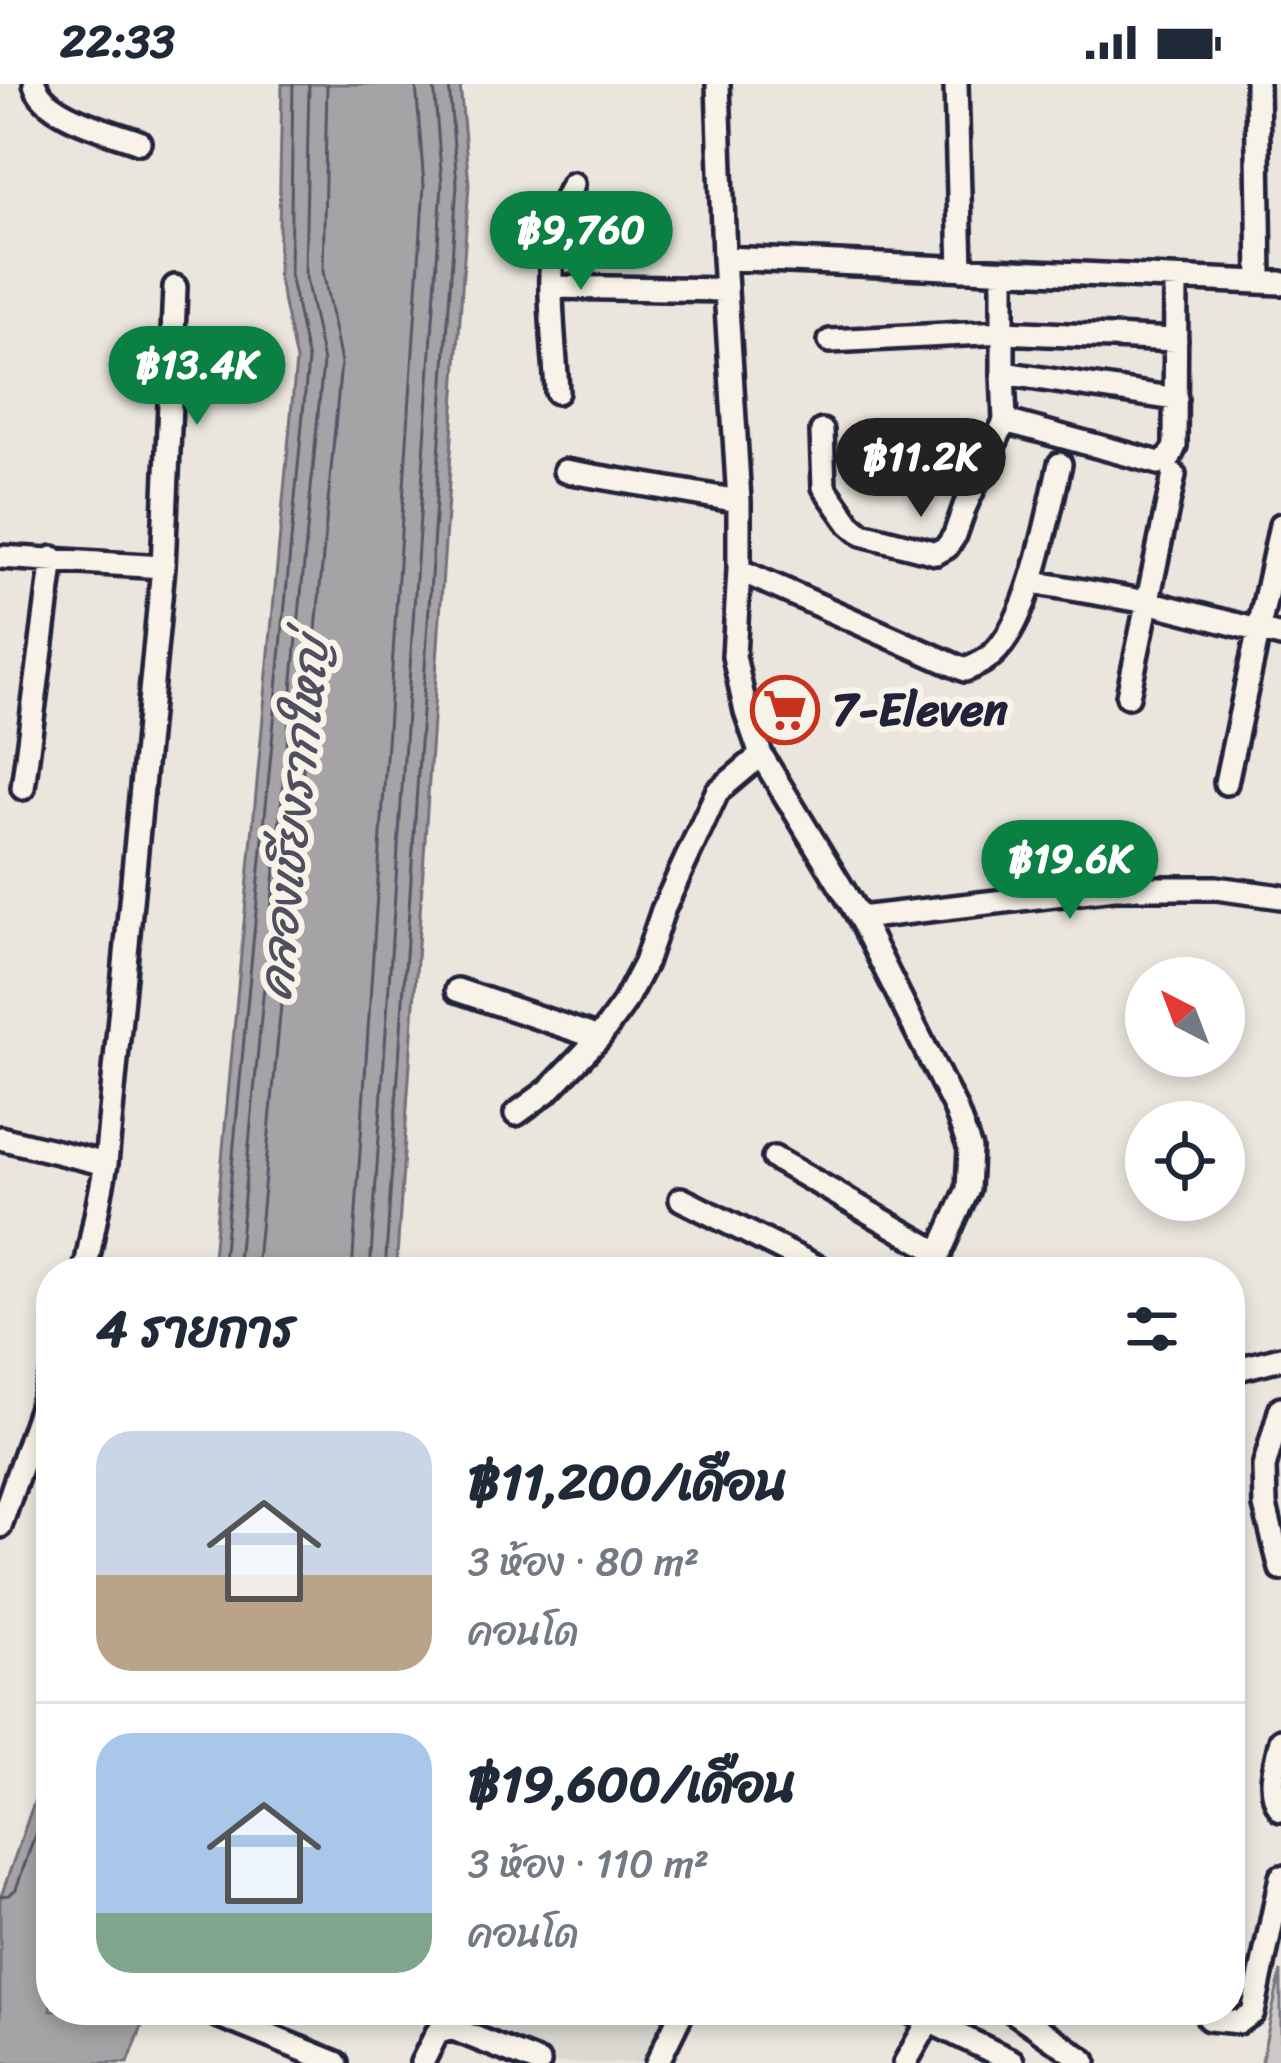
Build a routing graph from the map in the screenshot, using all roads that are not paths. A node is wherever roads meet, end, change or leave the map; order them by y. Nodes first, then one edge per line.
1 (35, 84) edge
2 (718, 84) edge
3 (956, 84) edge
4 (1257, 84) edge
5 (139, 142) dead end
6 (573, 184) dead end
7 (1270, 195) edge
8 (1270, 232) edge
9 (724, 258) junction
10 (961, 268) junction
11 (1004, 272) junction
12 (1176, 279) junction
13 (1271, 281) edge
14 (175, 287) dead end
15 (553, 287) junction
16 (726, 290) junction
17 (1003, 332) junction
18 (830, 340) dead end
19 (1176, 340) junction
20 (1003, 373) junction
21 (557, 392) dead end
22 (1176, 398) junction
23 (1005, 421) junction
24 (822, 431) dead end
25 (1060, 464) dead end
26 (566, 471) dead end
27 (1174, 476) dead end
28 (739, 501) junction
29 (1281, 525) edge
30 (0, 557) edge
31 (53, 559) junction
32 (163, 567) junction
33 (739, 570) junction
34 (1031, 582) junction
35 (1148, 602) junction
36 (1270, 634) edge
37 (1127, 696) dead end
38 (760, 755) junction
39 (1226, 783) dead end
40 (23, 788) dead end
41 (1281, 898) edge
42 (860, 918) junction
43 (457, 990) dead end
44 (599, 1038) junction
45 (516, 1114) dead end
46 (0, 1138) edge
47 (774, 1158) dead end
48 (106, 1164) junction
49 (681, 1199) dead end
50 (88, 1257) edge
51 (797, 1257) edge
52 (927, 1257) edge
53 (937, 1257) edge
54 (1281, 1358) edge
55 (1245, 1367) edge
56 (1281, 1408) edge
57 (36, 1422) edge
58 (0, 1526) edge
59 (1281, 1569) edge
60 (1281, 1740) edge
61 (1281, 1810) edge
62 (1281, 1877) edge
63 (1245, 2018) edge
64 (242, 2025) edge
65 (676, 2025) edge
66 (927, 2025) edge
67 (937, 2025) edge
68 (1032, 2025) edge
69 (1012, 2061) edge
70 (1085, 2062) edge
71 (336, 2063) edge
72 (422, 2063) edge
73 (539, 2063) edge
74 (657, 2063) edge
75 (905, 2063) edge

1 - 5 street
2 - 9 street
3 - 10 street
4 - 7 street
6 - 15 street
7 - 8 street
8 - 13 street
9 - 10 street
9 - 16 street
10 - 11 street
11 - 12 street
11 - 17 street
12 - 13 street
12 - 19 street
14 - 32 street
15 - 16 street
15 - 21 street
16 - 28 street
17 - 18 street
17 - 19 street
17 - 20 street
19 - 22 street
20 - 22 street
20 - 23 street
22 - 23 street
23 - 24 street
25 - 34 street
26 - 28 street
27 - 35 street
28 - 33 street
29 - 36 street
30 - 31 street
31 - 32 street
31 - 40 street
32 - 48 street
33 - 34 street
33 - 38 street
34 - 35 street
35 - 36 street
35 - 37 street
36 - 39 street
38 - 42 street
38 - 44 street
41 - 42 street
42 - 53 street
43 - 44 street
44 - 45 street
46 - 48 street
47 - 52 street
48 - 50 street
49 - 51 street
54 - 55 street
56 - 59 street
57 - 58 street
60 - 61 street
62 - 63 street
64 - 71 street
65 - 74 street
66 - 75 street
67 - 69 street
68 - 70 street
72 - 73 street

